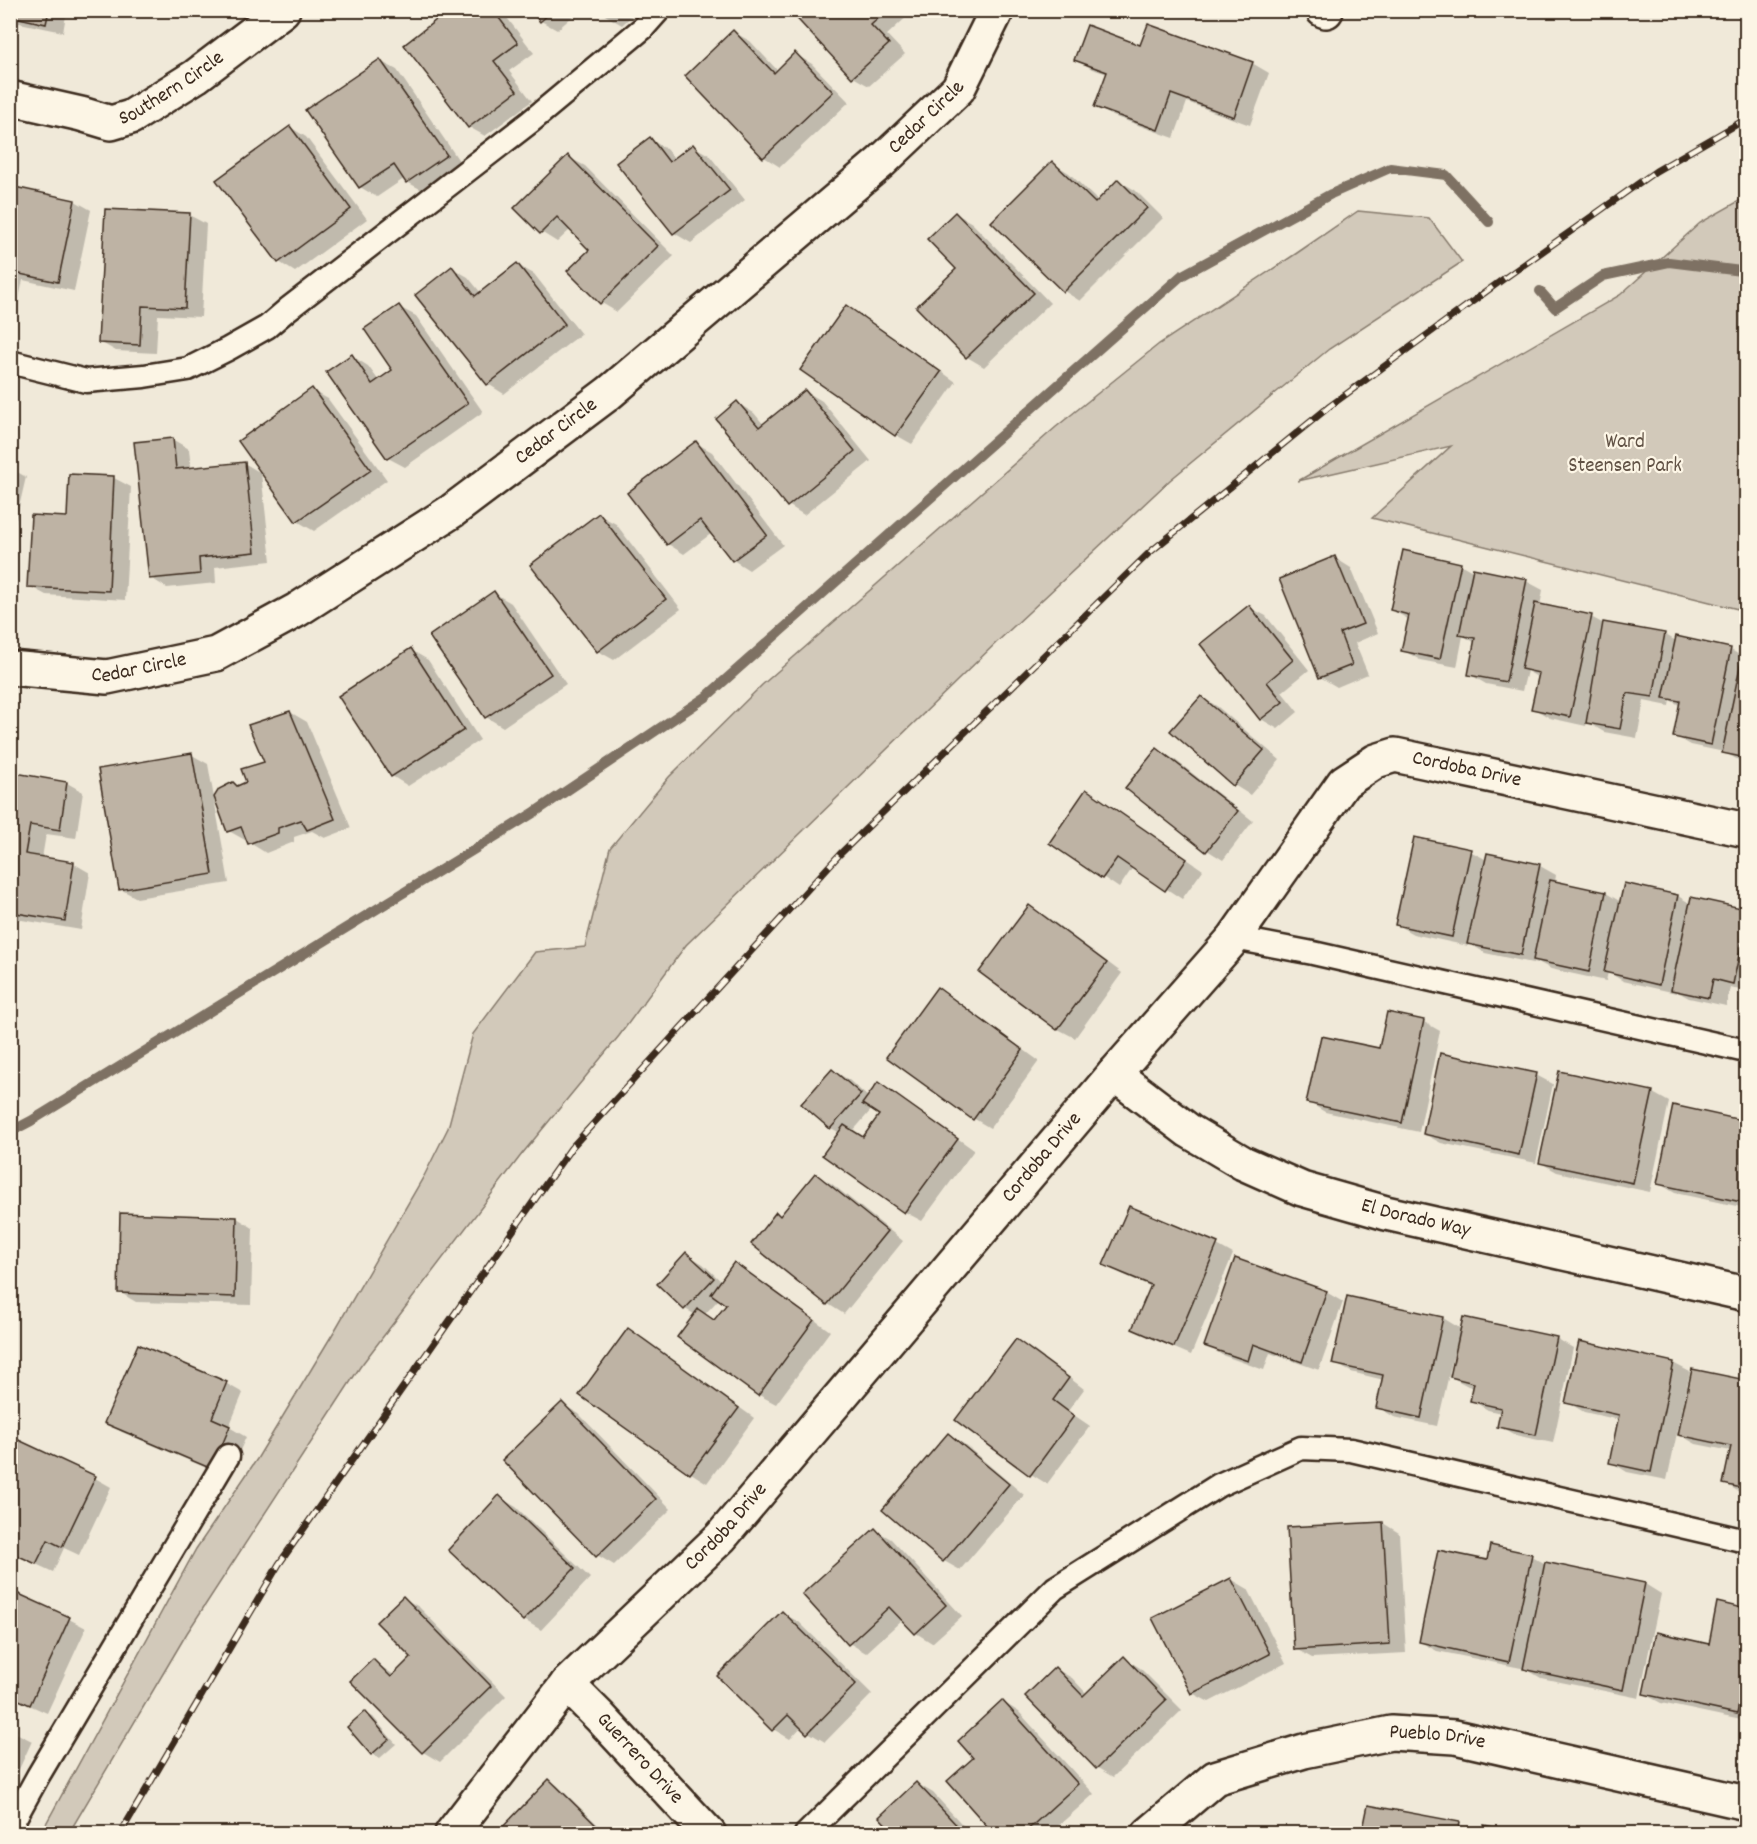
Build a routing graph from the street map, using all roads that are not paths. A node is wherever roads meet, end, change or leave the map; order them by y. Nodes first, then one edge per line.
1 (283, 10) edge
2 (659, 10) edge
3 (997, 10) edge
4 (10, 98) edge
5 (10, 362) edge
6 (10, 668) edge
7 (1746, 830) edge
8 (1234, 939) junction
9 (1746, 1050) edge
10 (1114, 1074) junction
11 (1746, 1294) edge
12 (228, 1456) dead end
13 (1746, 1540) edge
14 (567, 1684) junction
15 (1746, 1803) edge
16 (10, 1827) edge
17 (452, 1833) edge
18 (709, 1833) edge
19 (806, 1833) edge
20 (1149, 1833) edge

1 - 4 street, Southern Circle
2 - 5 lane
3 - 6 street, Cedar Circle
7 - 8 street, Cordoba Drive
8 - 9 lane
8 - 10 street, Cordoba Drive
10 - 11 street, El Dorado Way
10 - 14 street, Cordoba Drive
12 - 16 lane
13 - 19 lane
14 - 17 street, Cordoba Drive
14 - 18 street, Guerrero Drive
15 - 20 street, Pueblo Drive

